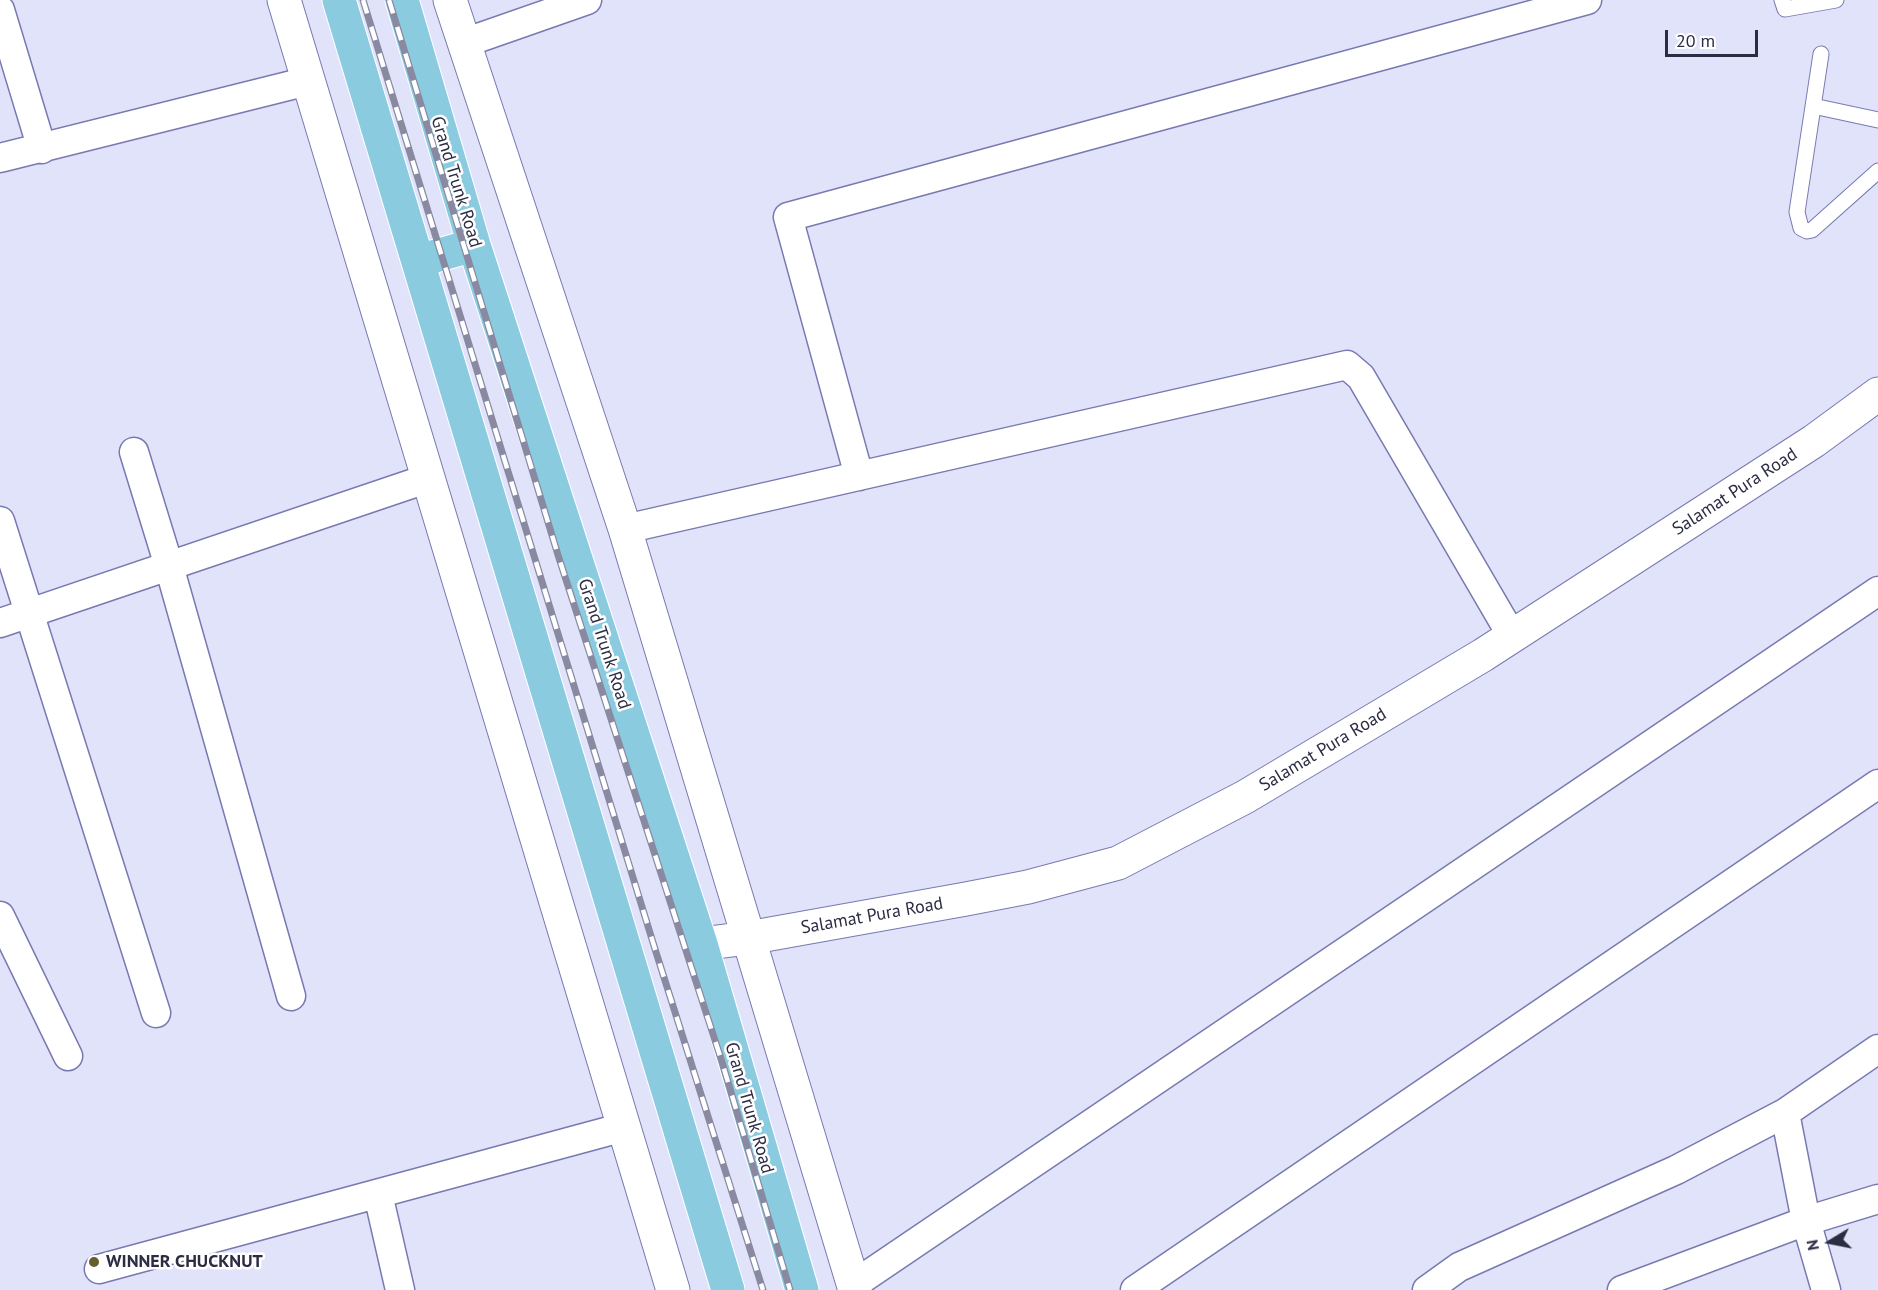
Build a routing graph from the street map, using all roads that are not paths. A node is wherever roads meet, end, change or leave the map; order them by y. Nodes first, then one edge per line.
1 (284, 0) edge
2 (339, 0) edge
3 (402, 0) edge
4 (450, 0) edge
5 (587, 0) edge
6 (1587, 0) edge
7 (1782, 0) edge
8 (1836, 0) edge
9 (0, 10) edge
10 (464, 42) junction
11 (1821, 54) dead end
12 (308, 81) junction
13 (1813, 106) junction
14 (1878, 120) edge
15 (42, 148) junction
16 (0, 158) edge
17 (1878, 171) edge
18 (474, 244) junction
19 (418, 261) junction
20 (1878, 394) edge
21 (134, 452) dead end
22 (859, 476) junction
23 (429, 478) junction
24 (0, 521) edge
25 (625, 530) junction
26 (170, 566) junction
27 (1878, 591) edge
28 (28, 614) junction
29 (0, 623) edge
30 (1512, 636) junction
31 (1878, 784) edge
32 (0, 916) edge
33 (748, 938) junction
34 (701, 944) junction
35 (291, 996) dead end
36 (156, 1013) dead end
37 (1878, 1049) edge
38 (68, 1056) dead end
39 (1785, 1113) junction
40 (624, 1127) junction
41 (378, 1194) junction
42 (1878, 1199) edge
43 (1806, 1221) junction
44 (99, 1269) dead end
45 (1460, 1279) edge
46 (854, 1287) edge
47 (399, 1290) edge
48 (673, 1290) edge
49 (728, 1290) edge
50 (802, 1290) edge
51 (1135, 1290) edge
52 (1427, 1290) edge
53 (1622, 1290) edge
54 (1826, 1290) edge

1 - 12 street
2 - 19 main road
3 - 18 main road, Grand Trunk Road
4 - 10 street
5 - 10 street
6 - 22 street
7 - 8 lane
9 - 15 street
10 - 25 street
11 - 13 lane
12 - 15 street
12 - 23 street
13 - 14 lane
13 - 17 lane
15 - 16 street
18 - 19 main road
18 - 34 main road, Grand Trunk Road
19 - 49 main road
20 - 30 street, Salamat Pura Road
21 - 26 street
22 - 25 street
22 - 30 street
23 - 26 street
23 - 40 street
24 - 28 street
25 - 33 street
26 - 28 street
26 - 35 street
27 - 46 street
28 - 29 street
28 - 36 street
30 - 33 street, Salamat Pura Road
31 - 51 street
32 - 38 street
33 - 34 street, Salamat Pura Road
33 - 46 street
34 - 50 main road, Grand Trunk Road
37 - 39 street
39 - 43 street
39 - 45 street
40 - 41 street
40 - 48 street
41 - 44 street
41 - 47 street
42 - 43 street
43 - 53 street
43 - 54 street
45 - 52 street

